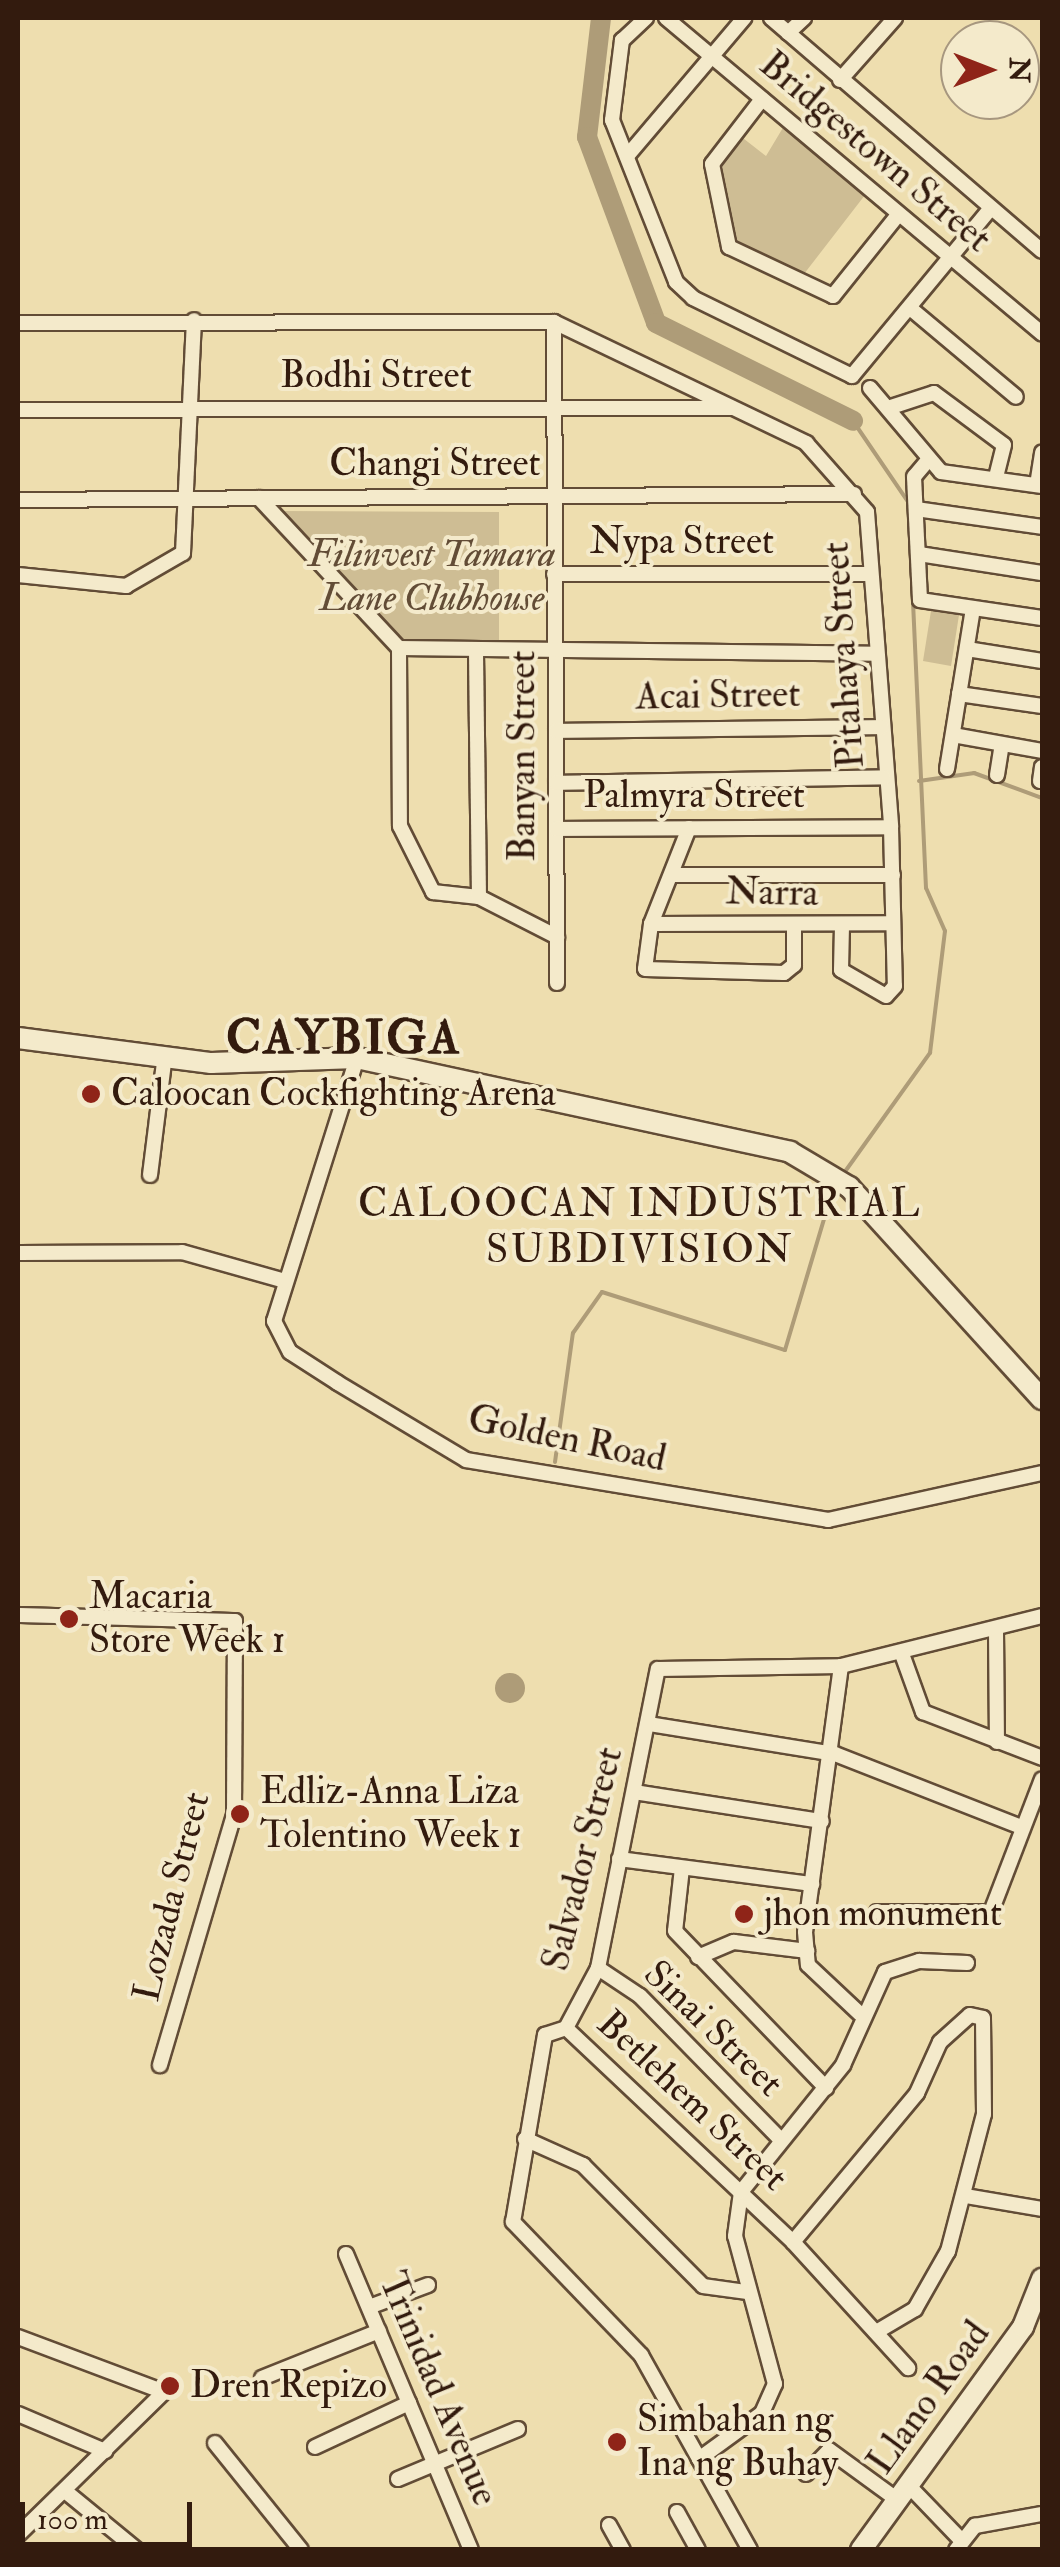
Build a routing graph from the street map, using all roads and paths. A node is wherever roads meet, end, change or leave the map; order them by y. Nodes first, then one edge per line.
1 (646, 18) edge
2 (666, 18) edge
3 (744, 18) edge
4 (771, 18) edge
5 (804, 18) edge
6 (895, 18) edge
7 (788, 33) junction
8 (711, 56) junction
9 (840, 80) junction
10 (762, 99) junction
11 (628, 155) junction
12 (991, 208) junction
13 (898, 215) junction
14 (1042, 251) edge
15 (948, 258) junction
16 (910, 308) junction
17 (194, 320) junction
18 (554, 322) junction
19 (18, 324) edge
20 (1042, 334) edge
21 (870, 388) dead end
22 (1016, 397) dead end
23 (192, 408) junction
24 (734, 408) junction
25 (888, 408) junction
26 (18, 410) edge
27 (554, 410) junction
28 (1042, 452) edge
29 (929, 458) junction
30 (996, 478) junction
31 (1040, 485) edge
32 (854, 494) junction
33 (554, 496) junction
34 (258, 498) junction
35 (191, 499) junction
36 (18, 500) edge
37 (916, 509) junction
38 (1042, 527) edge
39 (919, 554) junction
40 (1042, 573) edge
41 (554, 574) junction
42 (870, 574) junction
43 (18, 576) edge
44 (974, 608) junction
45 (1042, 618) edge
46 (399, 648) junction
47 (967, 649) junction
48 (476, 652) junction
49 (555, 652) junction
50 (876, 654) junction
51 (1042, 661) edge
52 (960, 694) junction
53 (1042, 706) edge
54 (882, 726) junction
55 (556, 732) junction
56 (952, 736) junction
57 (1002, 744) junction
58 (1042, 750) edge
59 (947, 769) dead end
60 (997, 775) dead end
61 (884, 777) junction
62 (556, 782) junction
63 (891, 827) junction
64 (689, 828) junction
65 (556, 829) junction
66 (672, 875) junction
67 (893, 875) junction
68 (478, 897) junction
69 (893, 923) junction
70 (651, 924) junction
71 (842, 926) junction
72 (794, 928) junction
73 (557, 937) junction
74 (557, 983) dead end
75 (18, 1038) edge
76 (164, 1055) junction
77 (356, 1058) junction
78 (150, 1175) dead end
79 (18, 1253) edge
80 (285, 1281) junction
81 (1042, 1400) edge
82 (1042, 1473) edge
83 (18, 1615) edge
84 (1042, 1616) edge
85 (996, 1630) junction
86 (902, 1654) junction
87 (841, 1666) junction
88 (648, 1724) junction
89 (997, 1742) junction
90 (834, 1754) junction
91 (1042, 1758) edge
92 (1042, 1779) edge
93 (634, 1792) junction
94 (822, 1821) junction
95 (1019, 1826) junction
96 (619, 1859) junction
97 (682, 1868) junction
98 (812, 1884) junction
99 (877, 1912) dead end
100 (807, 1951) junction
101 (698, 1957) junction
102 (967, 1963) dead end
103 (598, 1968) junction
104 (860, 2014) junction
105 (566, 2028) junction
106 (160, 2065) dead end
107 (826, 2088) junction
108 (526, 2139) junction
109 (781, 2140) junction
110 (741, 2192) junction
111 (966, 2196) junction
112 (1042, 2210) edge
113 (793, 2242) junction
114 (346, 2254) dead end
115 (1042, 2283) edge
116 (428, 2284) dead end
117 (746, 2292) junction
118 (369, 2308) junction
119 (379, 2331) junction
120 (878, 2331) junction
121 (18, 2337) edge
122 (908, 2368) dead end
123 (262, 2378) dead end
124 (409, 2404) junction
125 (18, 2414) edge
126 (518, 2429) dead end
127 (215, 2443) dead end
128 (315, 2447) dead end
129 (105, 2451) junction
130 (699, 2459) junction
131 (434, 2463) junction
132 (806, 2474) dead end
133 (398, 2479) dead end
134 (65, 2491) junction
135 (905, 2494) junction
136 (677, 2512) dead end
137 (1042, 2514) edge
138 (609, 2525) dead end
139 (18, 2535) edge
140 (959, 2545) edge
141 (137, 2550) edge
142 (300, 2550) edge
143 (471, 2550) edge
144 (623, 2550) edge
145 (698, 2550) edge
146 (750, 2550) edge
147 (860, 2550) edge

1 - 11 street
2 - 8 street, Bridgestown Street
3 - 8 street
4 - 7 street
5 - 7 street
6 - 9 street
7 - 9 street
8 - 10 street, Bridgestown Street
8 - 11 street
9 - 12 street
10 - 13 street, Bridgestown Street
10 - 13 street
11 - 16 street
12 - 14 street
12 - 15 street
13 - 15 street, Bridgestown Street
15 - 16 street
15 - 20 street, Bridgestown Street
16 - 22 street
17 - 18 street
17 - 19 street
17 - 23 street
18 - 24 street, Pitahaya Street
18 - 27 street, Banyan Street
21 - 25 street
23 - 26 street, Bodhi Street
23 - 27 street, Bodhi Street
23 - 35 street
24 - 27 street, Bodhi Street
24 - 32 street, Pitahaya Street
25 - 29 street
25 - 30 street
27 - 33 street, Banyan Street
28 - 31 street
29 - 30 street
29 - 37 street
30 - 31 street
32 - 33 street, Changi Street
32 - 42 street, Pitahaya Street
33 - 34 street, Changi Street
33 - 41 street, Banyan Street
34 - 35 street, Changi Street
34 - 46 street
35 - 36 street, Changi Street
35 - 43 street
37 - 38 street
37 - 39 street
39 - 40 street
39 - 44 street
41 - 42 street, Nypa Street
41 - 49 street, Banyan Street
42 - 50 street, Pitahaya Street
44 - 45 street
44 - 47 street
46 - 48 street
46 - 68 street
47 - 51 street
47 - 52 street
48 - 49 street
48 - 68 street
49 - 50 street
49 - 55 street, Banyan Street
50 - 54 street, Pitahaya Street
52 - 53 street
52 - 56 street
54 - 55 street, Acai Street
54 - 61 street, Pitahaya Street
55 - 62 street, Banyan Street
56 - 57 street
56 - 59 street
57 - 58 street
57 - 60 street
61 - 62 street
61 - 63 street, Pitahaya Street
62 - 65 street, Banyan Street
63 - 64 street, Palmyra Street
63 - 67 street, Pitahaya Street
64 - 65 street, Palmyra Street
64 - 66 street
65 - 73 street, Banyan Street
66 - 67 street
66 - 70 street
67 - 69 street, Pitahaya Street
68 - 73 street
69 - 71 street, Narra
69 - 71 street, Pitahaya Street
70 - 72 street, Narra
70 - 72 street
71 - 72 street, Narra
73 - 74 street, Banyan Street
75 - 76 main road
76 - 77 main road
76 - 78 street
77 - 80 street, Golden Road
77 - 81 main road
79 - 80 street
80 - 82 street, Golden Road
83 - 106 street, Lozada Street
84 - 85 street
85 - 86 street
85 - 89 street
86 - 87 street
86 - 89 street
87 - 88 street, Salvador Street
87 - 90 street
88 - 90 street
88 - 93 street, Salvador Street
89 - 91 street
90 - 94 street
90 - 95 street
92 - 95 street
93 - 94 street
93 - 96 street, Salvador Street
94 - 98 street
95 - 99 street
96 - 97 street
96 - 103 street, Salvador Street
97 - 98 street
97 - 101 street
98 - 100 street
100 - 101 street
100 - 104 street
101 - 107 street
102 - 104 street
103 - 105 street, Salvador Street
103 - 109 street, Sinai Street
104 - 107 street
105 - 108 street, Salvador Street
105 - 110 street, Betlehem Street
107 - 109 street
108 - 117 street
108 - 130 street, Salvador Street
109 - 110 street
110 - 113 street, Betlehem Street
110 - 117 street
111 - 112 street
111 - 113 street
111 - 120 street
113 - 120 street, Betlehem Street
114 - 118 street, Trinidad Avenue
115 - 135 main road, Llano Road
116 - 118 street
117 - 130 street
118 - 119 street, Trinidad Avenue
119 - 123 street
119 - 124 street, Trinidad Avenue
120 - 122 street, Betlehem Street
121 - 129 street
124 - 128 street
124 - 131 street, Trinidad Avenue
125 - 129 street
126 - 131 street
127 - 142 street
129 - 134 street
130 - 146 street
131 - 133 street
131 - 143 street, Trinidad Avenue
132 - 135 street
134 - 139 street
134 - 141 street
135 - 140 street
135 - 147 main road, Llano Road
136 - 145 street
137 - 140 street
138 - 144 street

